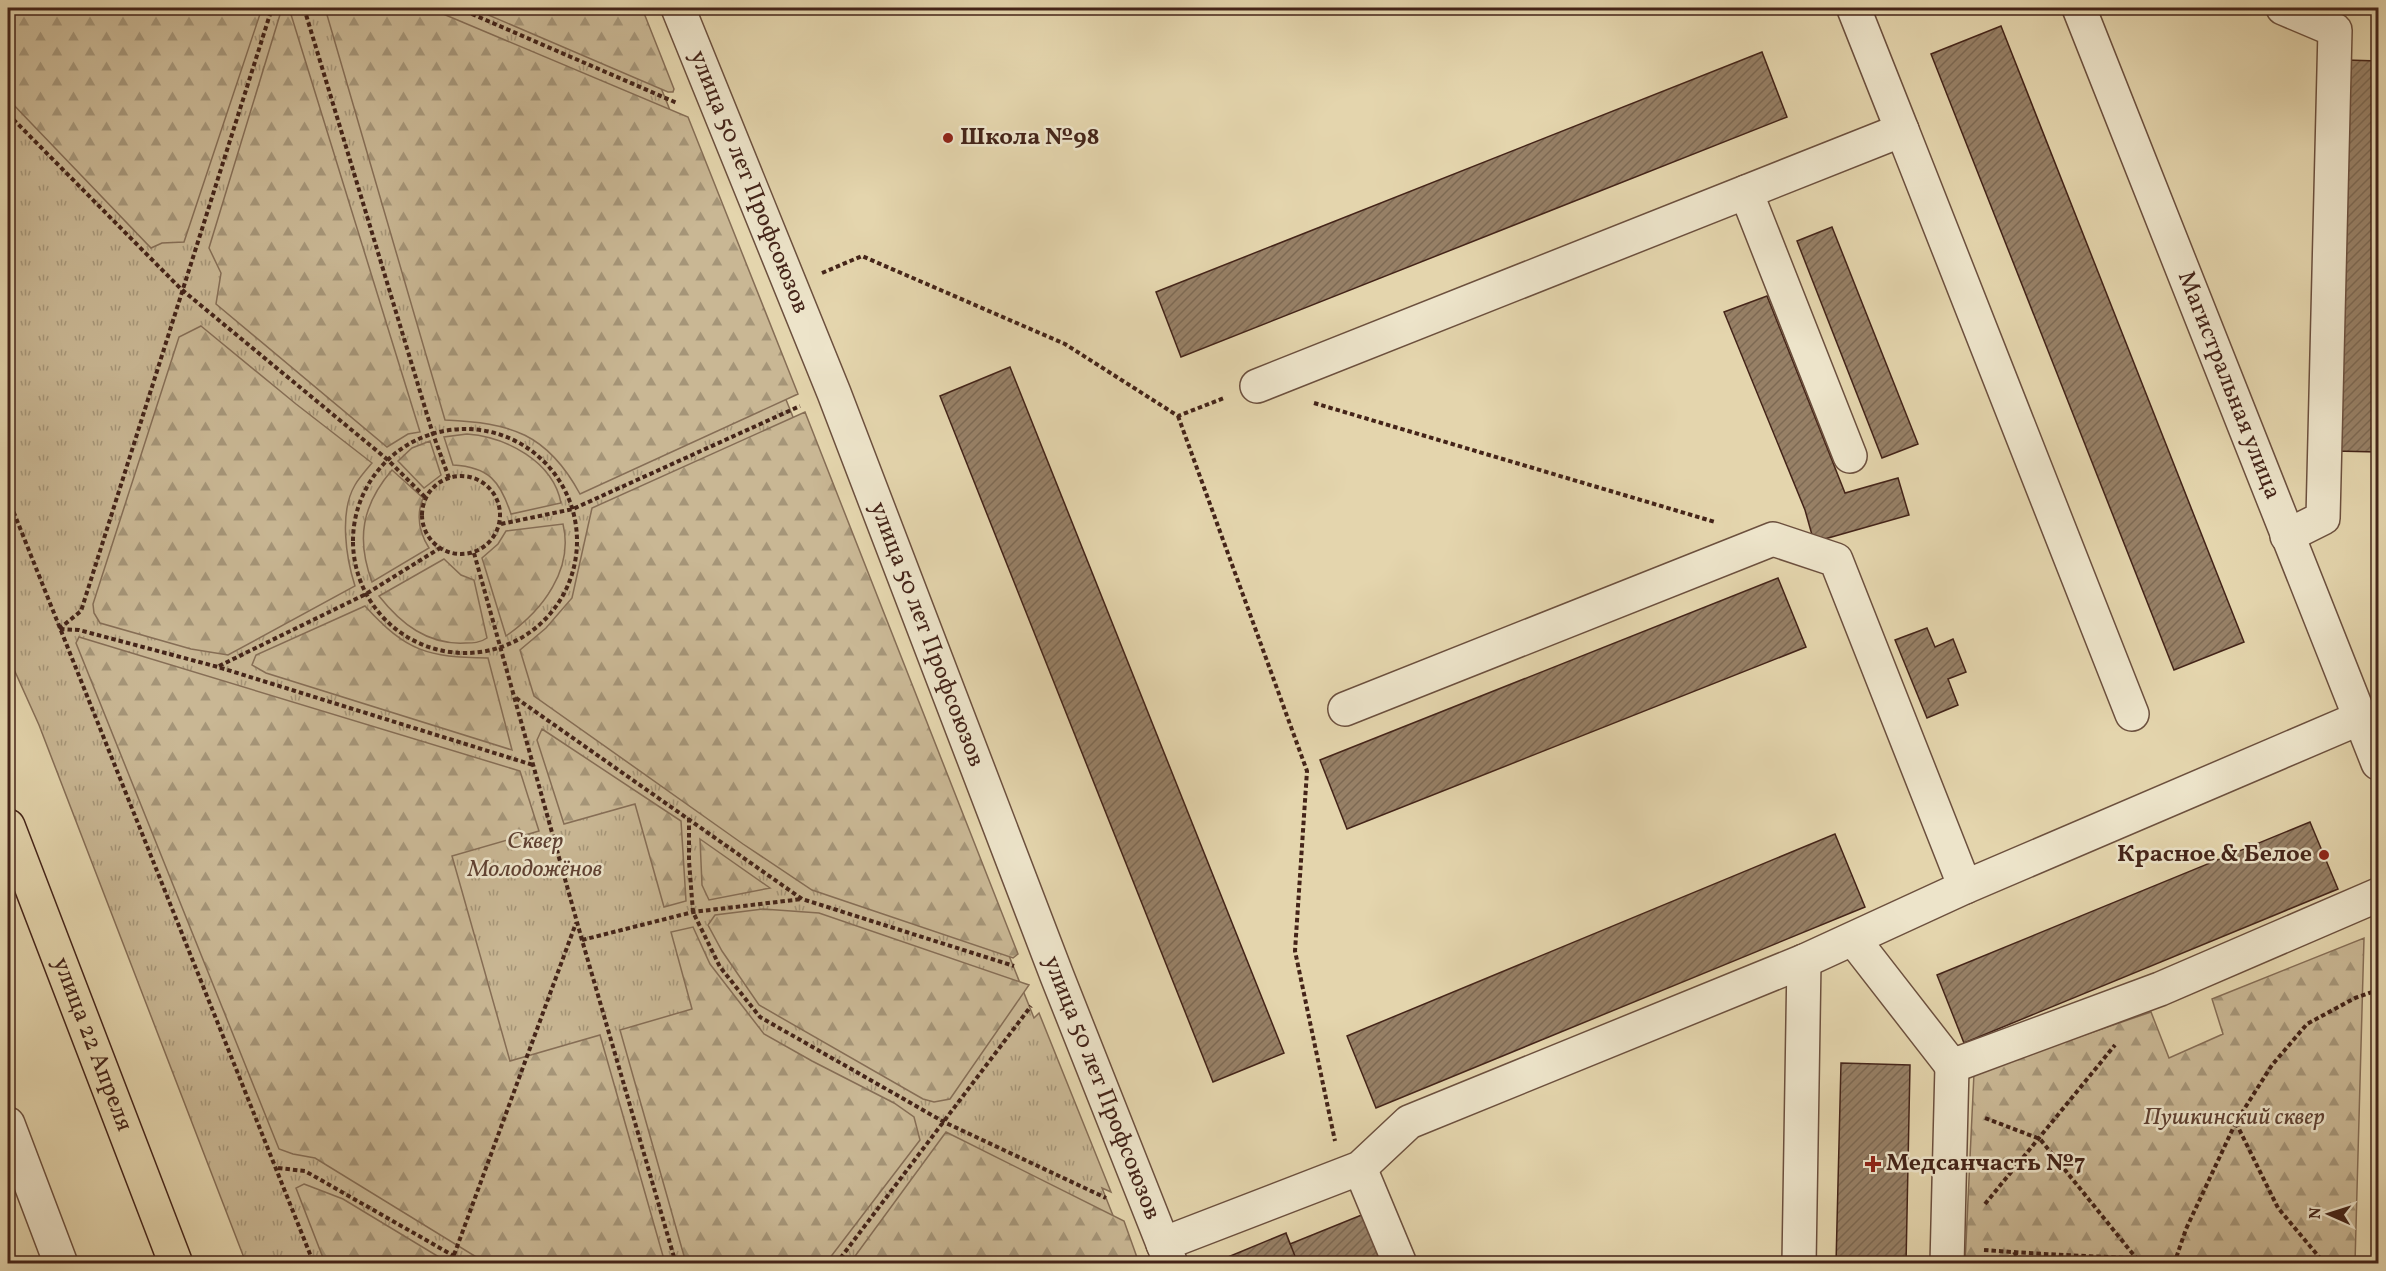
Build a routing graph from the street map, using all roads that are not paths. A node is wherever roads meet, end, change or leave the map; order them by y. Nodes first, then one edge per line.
1 (678, 8) edge
2 (1858, 8) edge
3 (2079, 8) edge
4 (2283, 8) edge
5 (2340, 19) edge
6 (1902, 130) junction
7 (1746, 192) junction
8 (1257, 386) dead end
9 (1850, 456) dead end
10 (2288, 536) junction
11 (1345, 709) dead end
12 (2132, 714) dead end
13 (2361, 718) junction
14 (2379, 763) edge
15 (8, 826) edge
16 (1965, 887) junction
17 (2379, 895) edge
18 (1854, 940) junction
19 (1804, 961) junction
20 (1952, 1066) junction
21 (8, 1124) edge
22 (1351, 1171) junction
23 (1163, 1243) edge
24 (61, 1263) edge
25 (176, 1263) edge
26 (1400, 1263) edge
27 (1799, 1263) edge
28 (1947, 1263) edge

1 - 23 street, улица 50 лет Профсоюзов
2 - 6 street
3 - 10 street, Магистральная улица
4 - 5 street
5 - 10 street
6 - 7 street
6 - 12 street
7 - 8 street
7 - 9 street
10 - 13 street, Магистральная улица
11 - 16 street
13 - 14 street, Магистральная улица
13 - 16 street
15 - 25 main road, улица 22 Апреля
16 - 18 street
17 - 20 street
18 - 19 street
18 - 20 street
19 - 22 street
19 - 27 street
20 - 28 street
21 - 24 street
22 - 23 street
22 - 26 street

